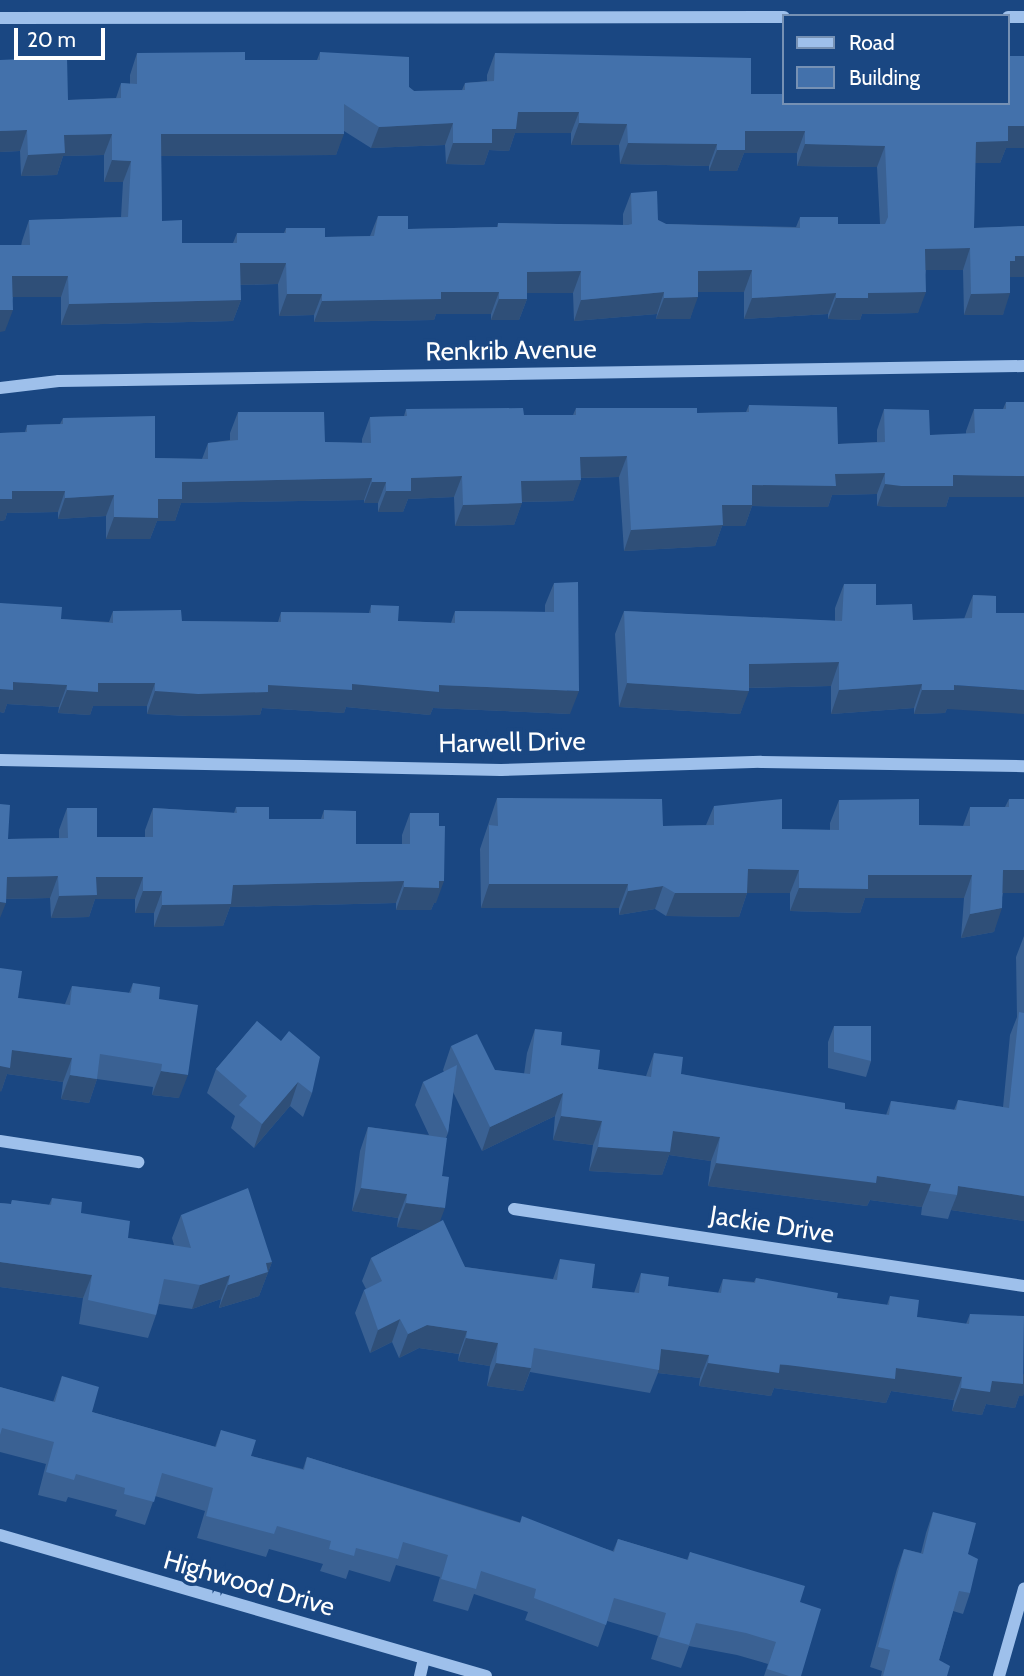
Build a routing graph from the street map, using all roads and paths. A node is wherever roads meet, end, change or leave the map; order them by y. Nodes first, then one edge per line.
1 (782, 17) edge
2 (0, 18) edge
3 (1024, 366) edge
4 (0, 388) edge
5 (0, 760) edge
6 (1024, 766) edge
7 (0, 1141) edge
8 (138, 1162) dead end
9 (514, 1209) dead end
10 (1024, 1286) edge
11 (0, 1535) edge
12 (1024, 1589) edge
13 (425, 1659) junction
14 (420, 1676) edge
15 (486, 1676) edge
16 (999, 1676) edge

1 - 2 street
3 - 4 street, Renkrib Avenue
5 - 6 street, Harwell Drive
7 - 8 street
9 - 10 street, Jackie Drive
11 - 13 street, Highwood Drive
12 - 16 street
13 - 14 street
13 - 15 street, Highwood Drive

